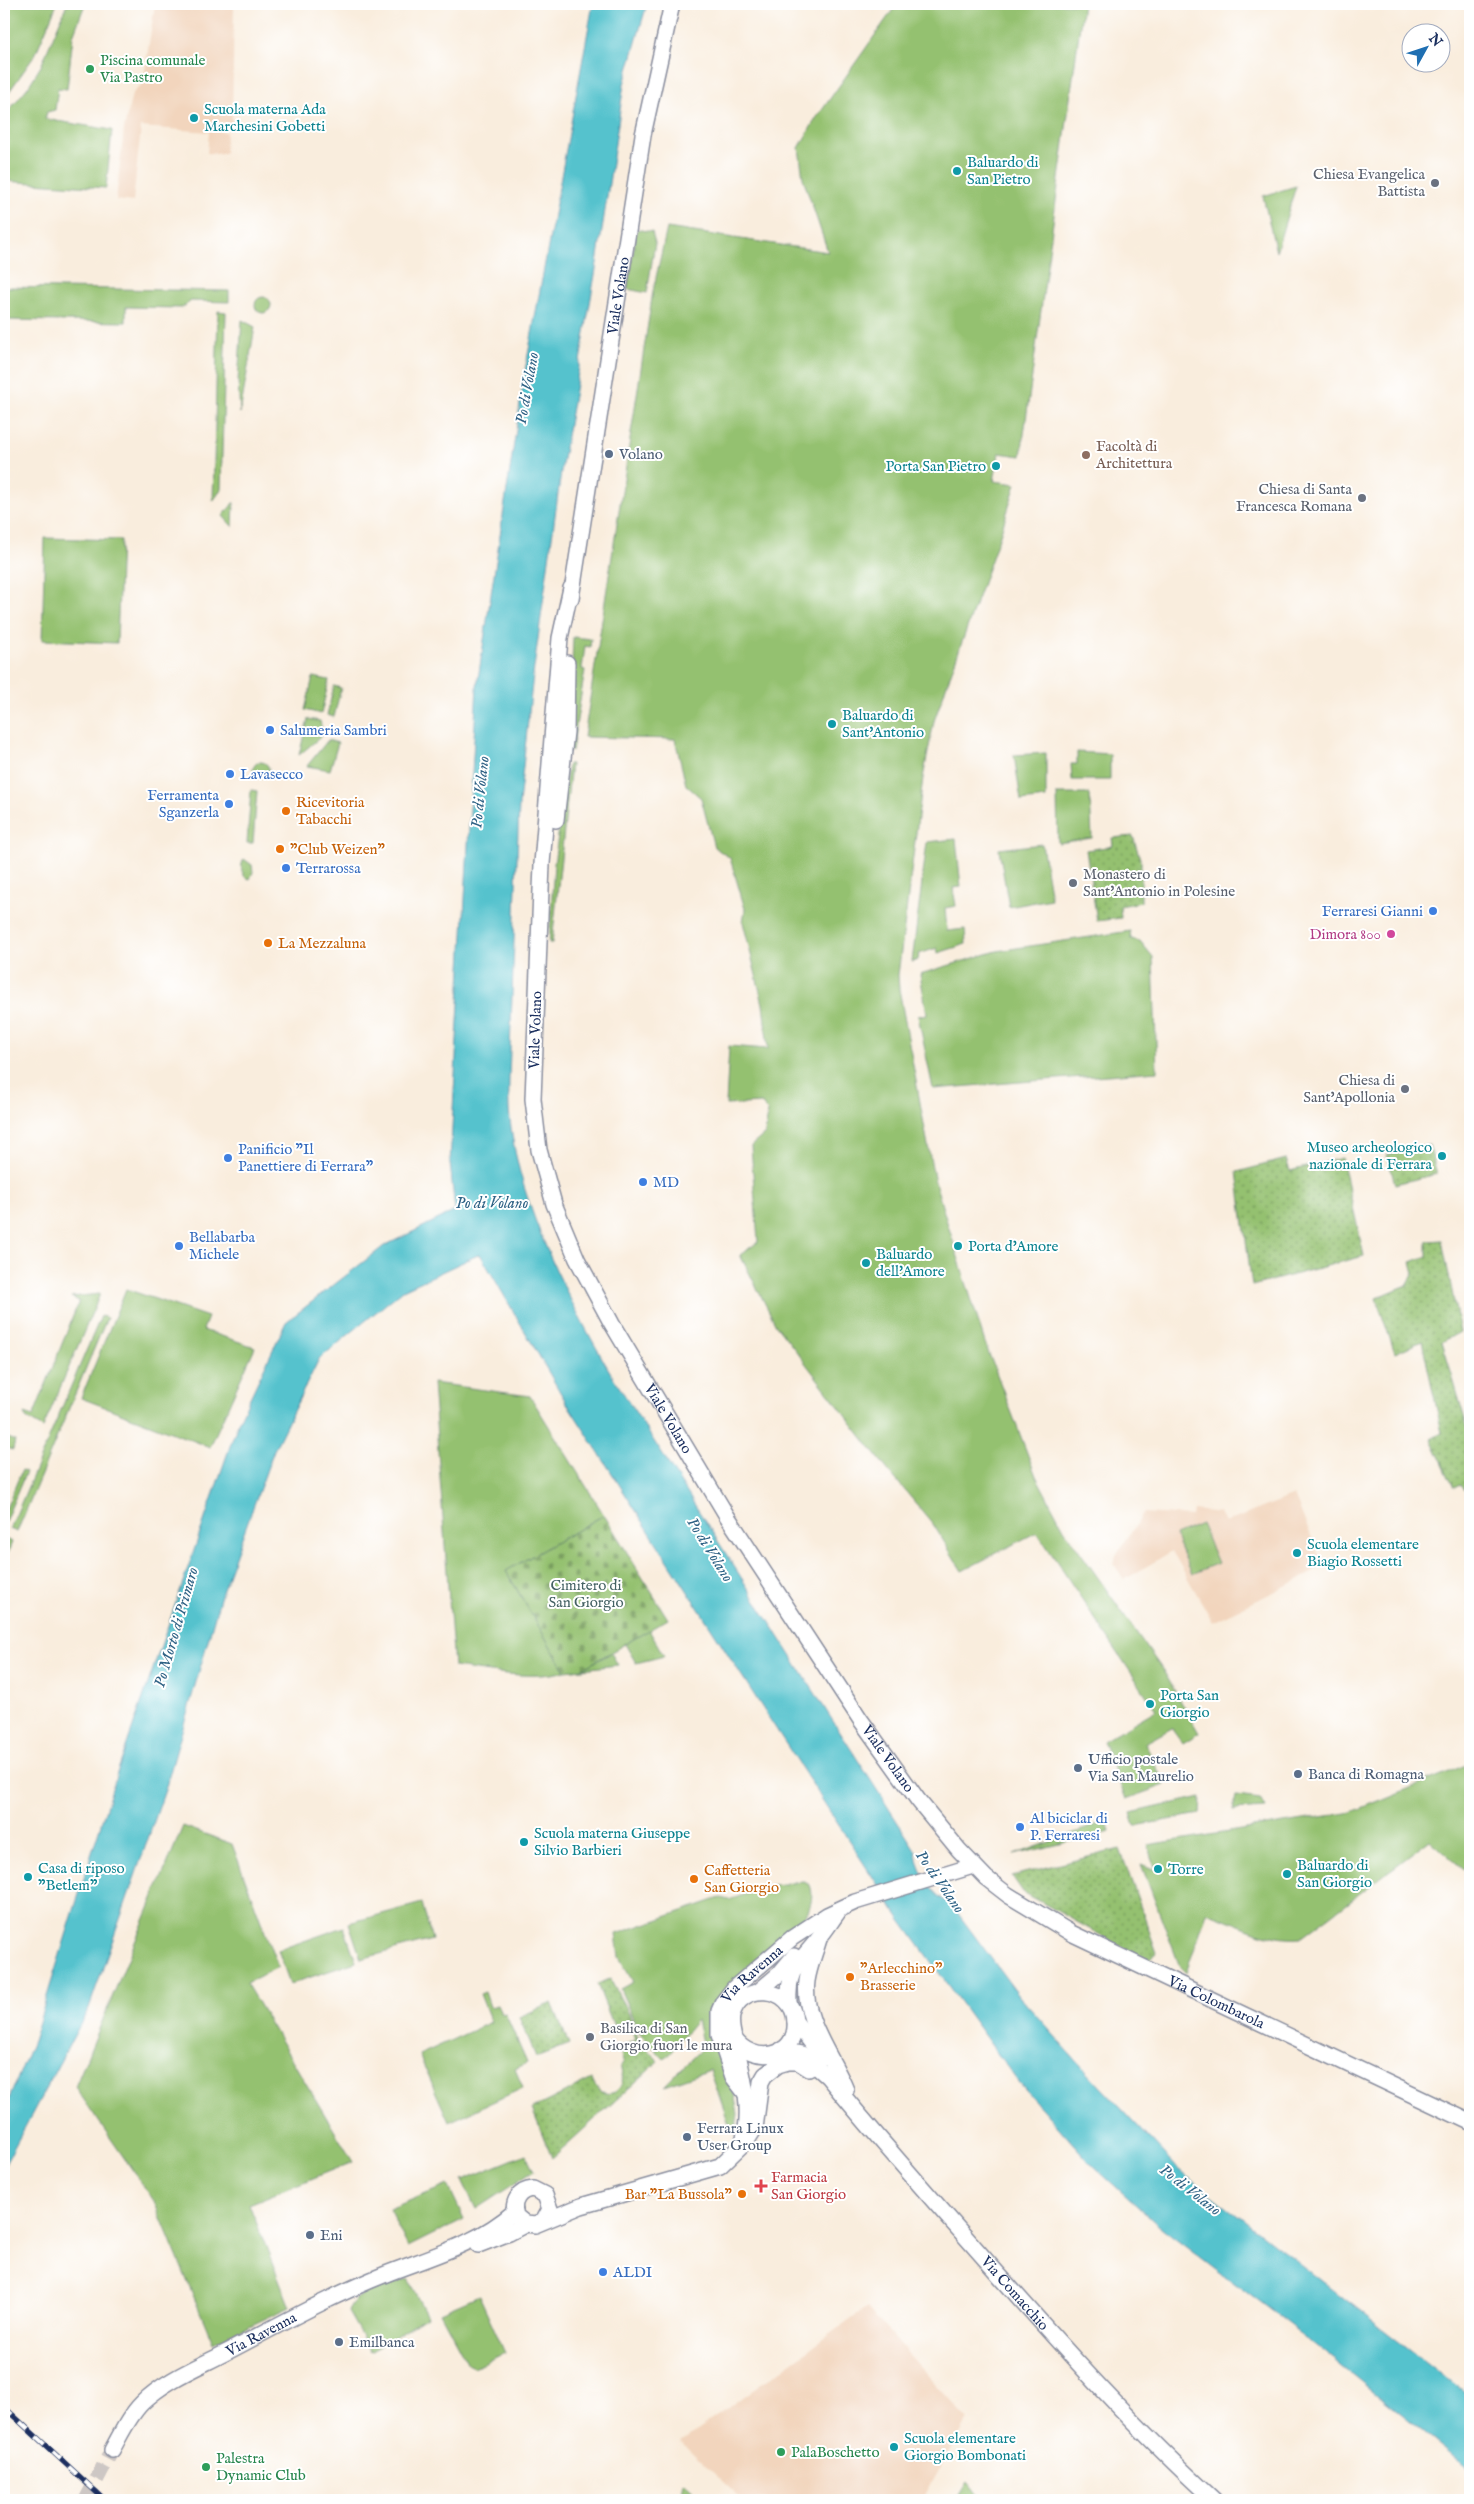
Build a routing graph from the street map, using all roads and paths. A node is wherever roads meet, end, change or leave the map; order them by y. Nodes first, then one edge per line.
1 (672, 4) edge
2 (973, 1866) junction
3 (840, 1908) junction
4 (814, 1923) junction
5 (819, 1939) junction
6 (759, 1991) junction
7 (789, 2004) junction
8 (795, 2022) junction
9 (734, 2038) junction
10 (775, 2052) junction
11 (828, 2077) junction
12 (746, 2094) junction
13 (854, 2110) junction
14 (1470, 2122) edge
15 (738, 2149) junction
16 (515, 2211) junction
17 (547, 2214) junction
18 (526, 2224) junction
19 (438, 2256) junction
20 (112, 2450) tunnel mouth
21 (1214, 2500) edge

1 - 2 main road, Viale Volano
2 - 3 main road, Via Ravenna
2 - 14 main road, Via Colombarola
3 - 4 main road, Via Ravenna
3 - 5 main road, Via Ravenna
4 - 6 main road, Via Ravenna
4 - 12 main road, Via Ravenna
5 - 7 main road, Via Ravenna
5 - 13 main road
6 - 7 main road, Via Ravenna
6 - 9 main road, Via Ravenna
7 - 8 main road, Via Ravenna
8 - 10 main road, Via Ravenna
8 - 11 main road, Via Comacchio
9 - 10 main road
9 - 12 main road, Via Ravenna
10 - 11 main road, Via Comacchio
10 - 12 main road, Via Ravenna
11 - 13 main road, Via Comacchio
12 - 15 main road, Via Ravenna
13 - 15 main road, Via Ravenna
13 - 21 main road, Via Comacchio
15 - 17 main road, Via Ravenna
16 - 17 main road, Via Ravenna
16 - 18 main road
16 - 19 main road, Via Ravenna
17 - 18 main road, Via Ravenna
18 - 19 main road, Via Ravenna
19 - 20 main road, Via Ravenna

